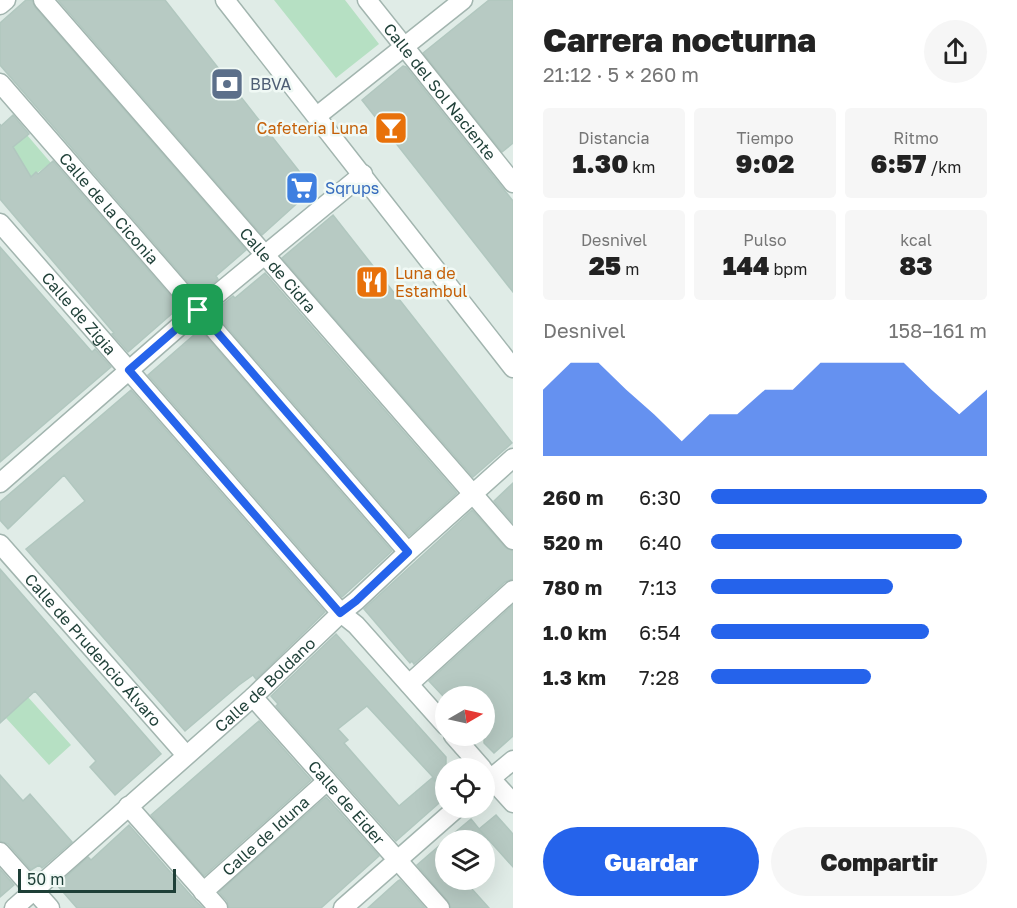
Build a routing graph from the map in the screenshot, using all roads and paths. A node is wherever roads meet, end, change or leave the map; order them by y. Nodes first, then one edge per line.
1 (6, 0) edge
2 (43, 0) edge
3 (225, 0) edge
4 (366, 0) edge
5 (464, 0) edge
6 (0, 5) edge
7 (404, 48) junction
8 (0, 83) edge
9 (317, 116) junction
10 (509, 171) edge
11 (363, 174) junction
12 (0, 224) edge
13 (265, 255) junction
14 (198, 310) junction
15 (513, 368) edge
16 (129, 370) junction
17 (513, 458) edge
18 (0, 483) edge
19 (473, 495) junction
20 (513, 540) edge
21 (0, 544) edge
22 (408, 552) junction
23 (513, 590) edge
24 (340, 613) junction
25 (409, 684) junction
26 (253, 697) junction
27 (435, 714) edge
28 (462, 746) edge
29 (186, 755) junction
30 (471, 758) edge
31 (513, 760) edge
32 (495, 770) edge
33 (327, 781) junction
34 (495, 785) edge
35 (513, 804) edge
36 (128, 806) junction
37 (445, 818) edge
38 (0, 852) edge
39 (397, 860) junction
40 (34, 891) junction
41 (203, 891) junction
42 (15, 908) edge
43 (50, 908) edge
44 (218, 908) edge
45 (343, 908) edge
46 (440, 908) edge

1 - 6 street
2 - 13 street, Calle de Cidra
3 - 9 street
4 - 7 street, Calle del Sol Naciente
5 - 7 street
7 - 9 street
7 - 10 street, Calle del Sol Naciente
8 - 14 street, Calle de la Ciconia
9 - 11 street
11 - 13 street
11 - 15 street
12 - 16 street, Calle de Zigia
13 - 14 street
13 - 19 street, Calle de Cidra
14 - 16 street
14 - 22 street, Calle de la Ciconia
16 - 18 street
16 - 24 street, Calle de Zigia
17 - 19 street, Calle de Boldano
19 - 20 street, Calle de Cidra
19 - 22 street, Calle de Boldano
21 - 29 street, Calle de Prudencio Álvaro
22 - 24 street, Calle de Boldano
23 - 25 street
24 - 25 street, Calle de Zigia
24 - 26 street, Calle de Boldano
25 - 27 street, Calle de Zigia
26 - 29 street, Calle de Boldano
26 - 33 street, Calle de Eider
28 - 30 street
29 - 36 street, Calle de Boldano
31 - 32 street
33 - 39 street, Calle de Eider
33 - 41 street, Calle de Iduna
34 - 35 street
36 - 40 street, Calle de Boldano
36 - 41 street
37 - 39 street
38 - 40 street
39 - 45 street
39 - 46 street, Calle de Eider
40 - 42 street, Calle de Boldano
40 - 43 street
41 - 44 street

